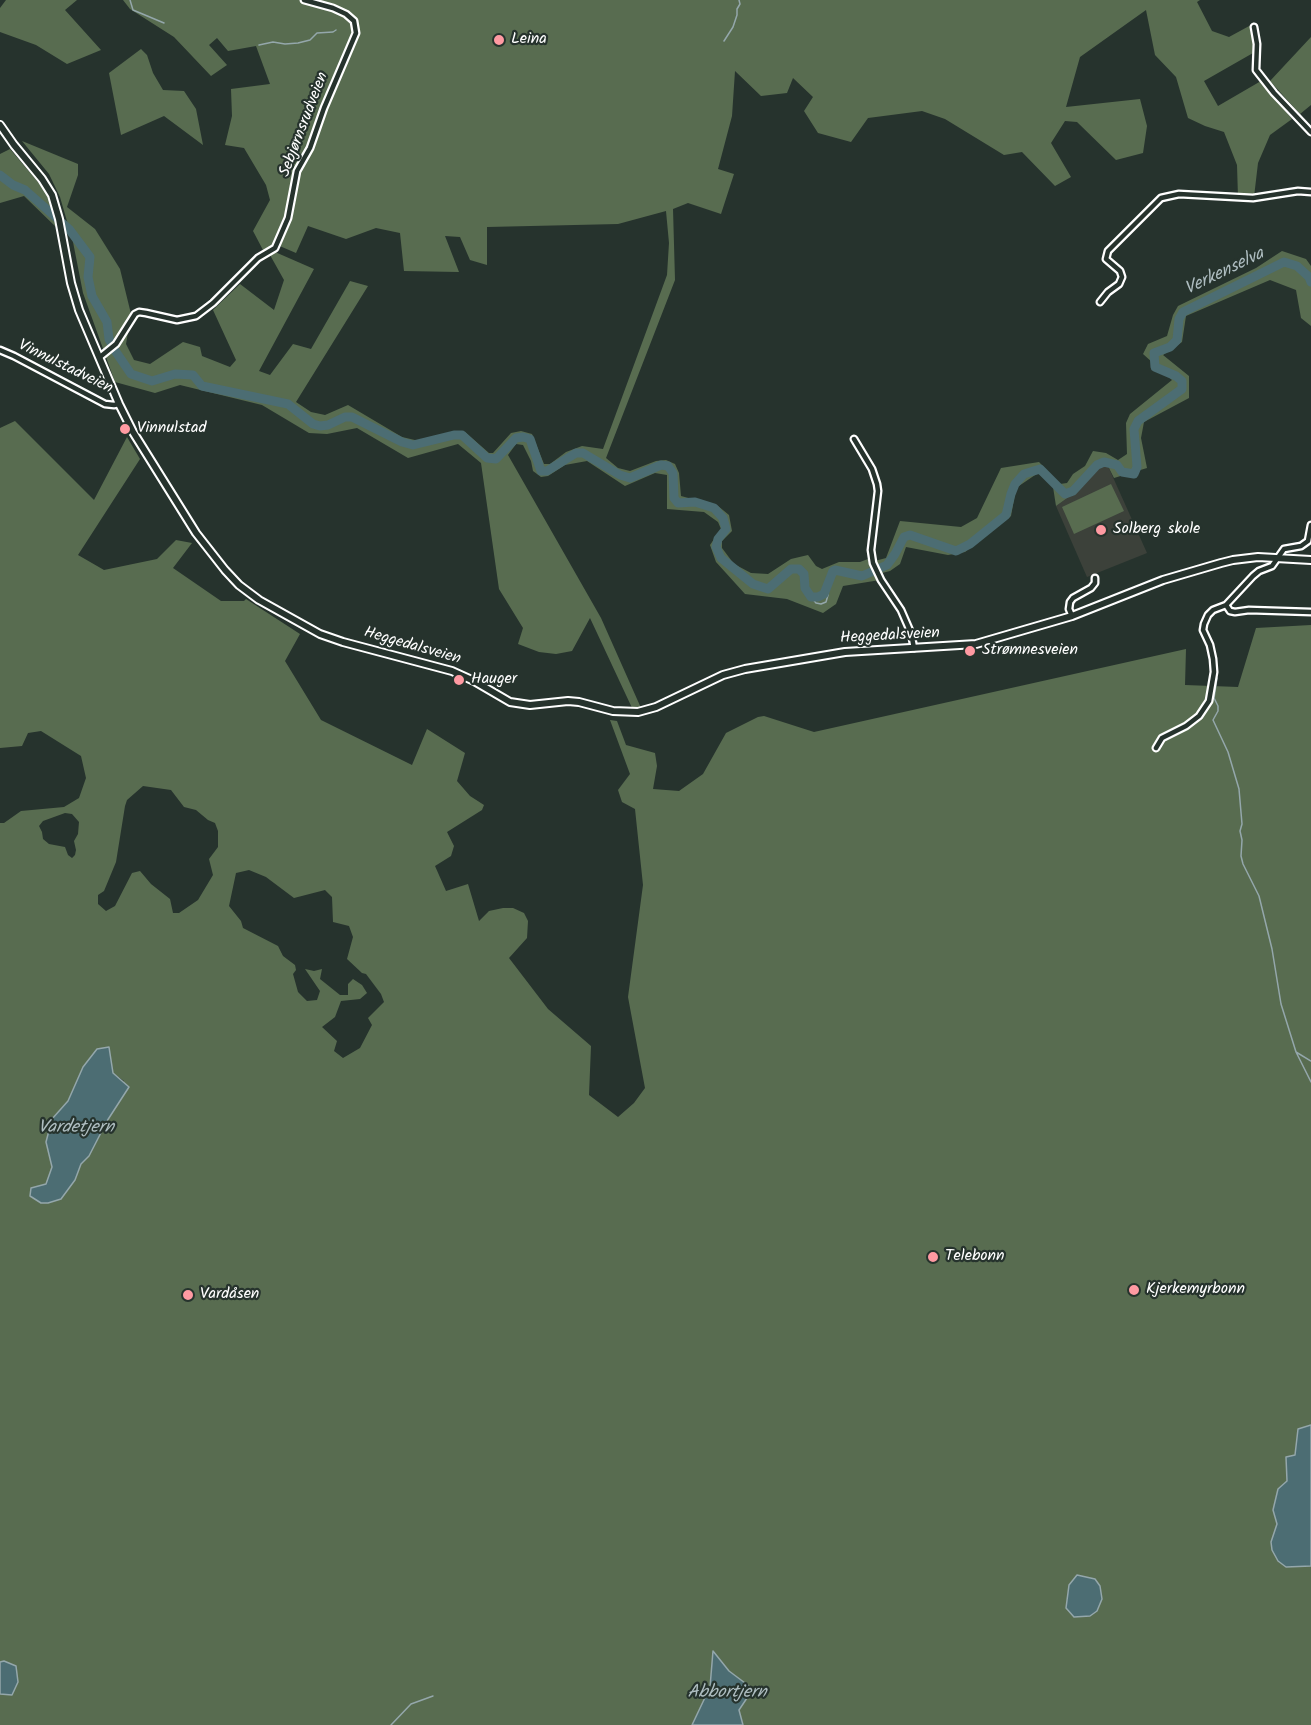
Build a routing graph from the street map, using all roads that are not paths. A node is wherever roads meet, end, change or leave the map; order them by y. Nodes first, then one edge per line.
1 (304, 0) edge
2 (1254, 27) dead end
3 (0, 125) edge
4 (1311, 132) edge
5 (1311, 192) edge
6 (1100, 302) dead end
7 (0, 350) edge
8 (100, 357) junction
9 (119, 404) junction
10 (854, 439) dead end
11 (1311, 525) edge
12 (1277, 558) junction
13 (1311, 560) edge
14 (1095, 578) dead end
15 (1226, 605) junction
16 (1311, 612) edge
17 (1072, 616) junction
18 (914, 648) junction
19 (1156, 748) dead end

1 - 8 street, Sebjørnsrudveien
2 - 4 street
3 - 8 main road, Heggedalsveien
5 - 6 street
7 - 9 street, Vinnulstadveien
8 - 9 main road, Heggedalsveien
9 - 18 main road, Heggedalsveien
10 - 18 street
11 - 12 street
12 - 13 main road, Heggedalsveien
12 - 15 street
12 - 17 main road, Heggedalsveien
14 - 17 street
15 - 16 street
15 - 19 street
17 - 18 main road, Heggedalsveien

